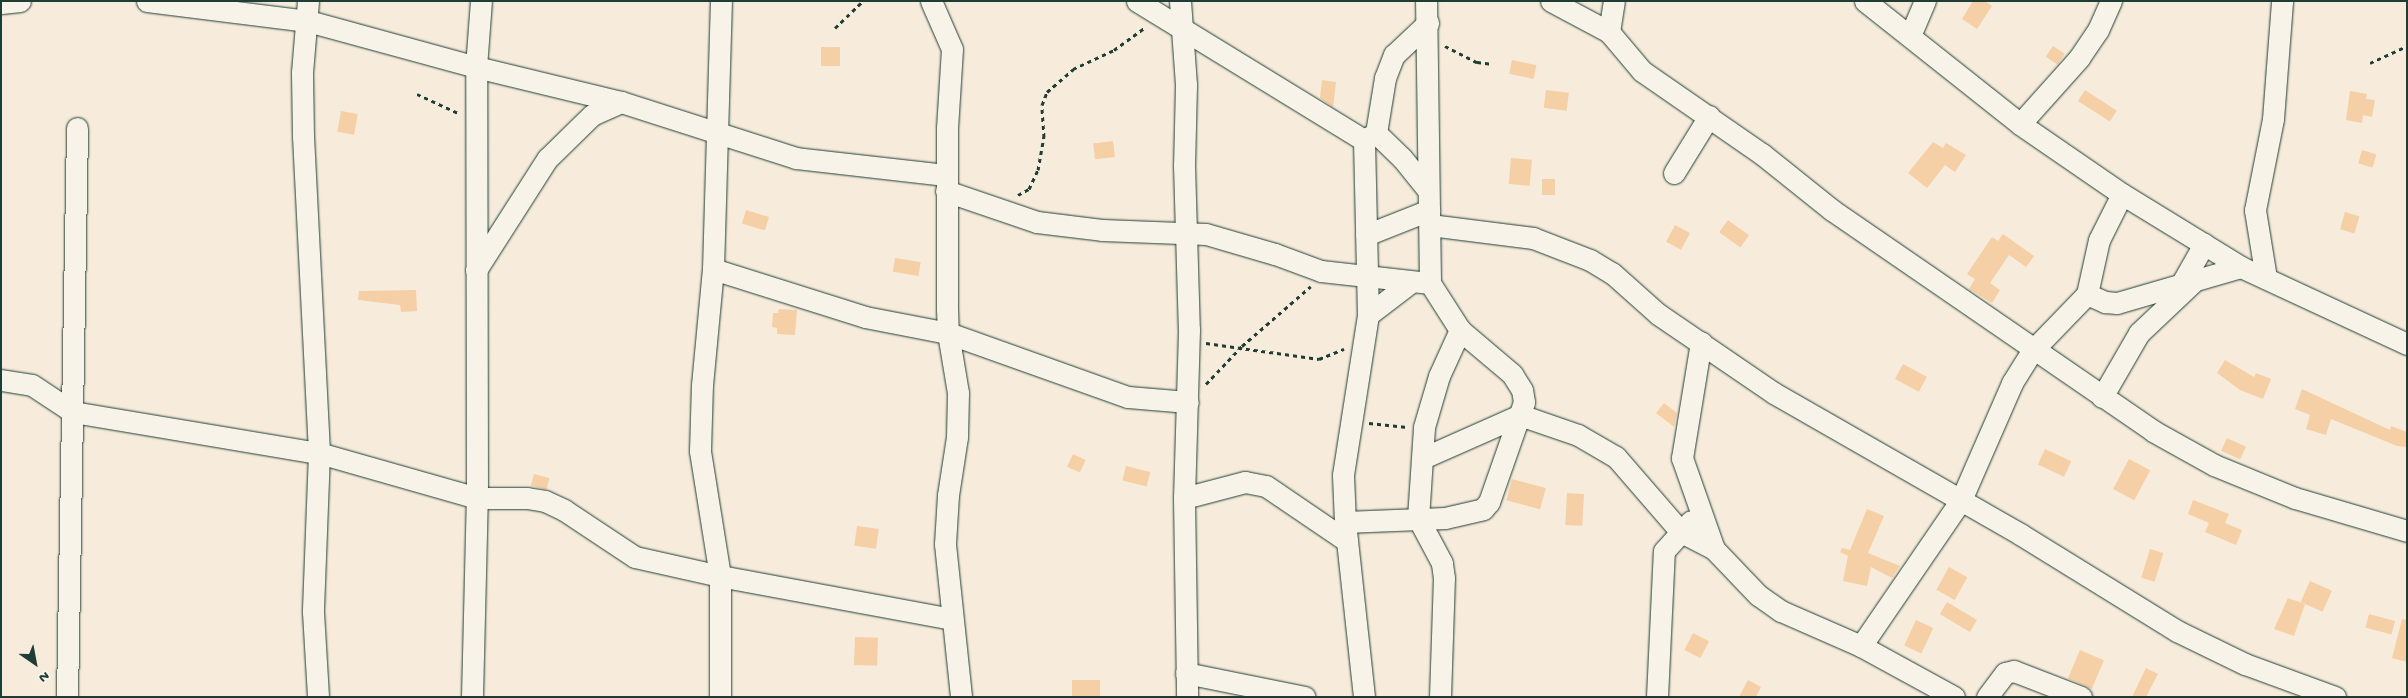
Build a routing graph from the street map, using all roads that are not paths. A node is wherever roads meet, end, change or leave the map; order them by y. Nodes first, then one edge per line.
1 (20, 1) edge
2 (147, 1) edge
3 (481, 1) edge
4 (721, 1) edge
5 (931, 1) edge
6 (1180, 1) edge
7 (1426, 1) edge
8 (1553, 1) edge
9 (1614, 1) edge
10 (1865, 1) edge
11 (1925, 1) edge
12 (2112, 1) edge
13 (2282, 1) edge
14 (1, 3) edge
15 (1154, 7) edge
16 (308, 11) edge
17 (1428, 28) junction
18 (1184, 29) junction
19 (1609, 32) junction
20 (1910, 36) junction
21 (476, 68) junction
22 (621, 102) junction
23 (1709, 116) junction
24 (2020, 124) junction
25 (77, 128) dead end
26 (718, 131) junction
27 (1370, 136) junction
28 (1674, 173) dead end
29 (946, 183) junction
30 (1427, 189) junction
31 (2122, 194) junction
32 (1429, 218) junction
33 (1186, 233) junction
34 (1366, 235) junction
35 (2204, 244) junction
36 (2241, 267) junction
37 (713, 269) junction
38 (476, 270) junction
39 (1366, 277) junction
40 (2266, 278) junction
41 (2189, 281) junction
42 (1421, 282) junction
43 (2087, 294) junction
44 (1368, 315) junction
45 (1460, 330) junction
46 (948, 333) junction
47 (1701, 342) junction
48 (2407, 344) edge
49 (2032, 351) junction
50 (1, 380) edge
51 (2102, 397) junction
52 (1188, 402) junction
53 (73, 412) junction
54 (1520, 415) junction
55 (319, 453) junction
56 (1423, 458) junction
57 (477, 498) junction
58 (1184, 498) junction
59 (1961, 500) junction
60 (1702, 510) junction
61 (1418, 518) junction
62 (2407, 531) edge
63 (1346, 532) junction
64 (1681, 532) junction
65 (1714, 548) junction
66 (720, 576) junction
67 (951, 619) junction
68 (1862, 646) junction
69 (1186, 673) junction
70 (67, 697) edge
71 (318, 697) edge
72 (472, 697) edge
73 (720, 697) edge
74 (961, 697) edge
75 (1187, 697) edge
76 (1304, 697) edge
77 (1364, 697) edge
78 (1440, 697) edge
79 (1657, 697) edge
80 (1954, 697) edge
81 (1987, 697) edge
82 (2081, 697) edge
83 (2335, 697) edge

1 - 14 street
2 - 16 street
3 - 21 street
4 - 26 street
5 - 29 street
6 - 18 street
7 - 17 street
8 - 19 street
9 - 19 street
10 - 20 street
11 - 20 street
12 - 24 street
13 - 40 street
15 - 18 street
16 - 21 street
16 - 55 street
17 - 27 street
17 - 30 street
18 - 27 street
18 - 33 street
19 - 23 street
20 - 24 street
21 - 22 street
21 - 38 street
22 - 26 street
22 - 38 street
23 - 28 street
23 - 49 street
24 - 31 street
25 - 53 street
26 - 29 street
26 - 37 street
27 - 30 street
27 - 34 street
29 - 33 street
29 - 46 street
30 - 32 street
31 - 35 street
31 - 43 street
32 - 34 street
32 - 42 street
32 - 47 street
33 - 39 street
33 - 52 street
34 - 39 street
35 - 36 street
35 - 41 street
36 - 40 street
36 - 41 street
37 - 46 street
37 - 66 street
38 - 57 street
39 - 42 street
39 - 44 street
40 - 48 street
41 - 43 street
41 - 51 street
42 - 44 street
42 - 45 street
43 - 49 street
44 - 63 street
45 - 54 street
45 - 56 street
46 - 52 street
46 - 67 street
47 - 59 street
47 - 60 street
49 - 51 street
49 - 59 street
50 - 53 street
51 - 62 street
52 - 58 street
53 - 55 street
53 - 70 street
54 - 56 street
54 - 61 street
54 - 64 street
55 - 57 street
55 - 71 street
56 - 61 street
57 - 66 street
57 - 72 street
58 - 63 street
58 - 69 street
59 - 68 street
59 - 83 street
60 - 64 street
60 - 65 street
61 - 63 street
61 - 78 street
63 - 77 street
64 - 65 street
64 - 79 street
65 - 68 street
66 - 67 street
66 - 73 street
67 - 74 street
68 - 80 street
69 - 75 street
69 - 76 street
81 - 82 street

